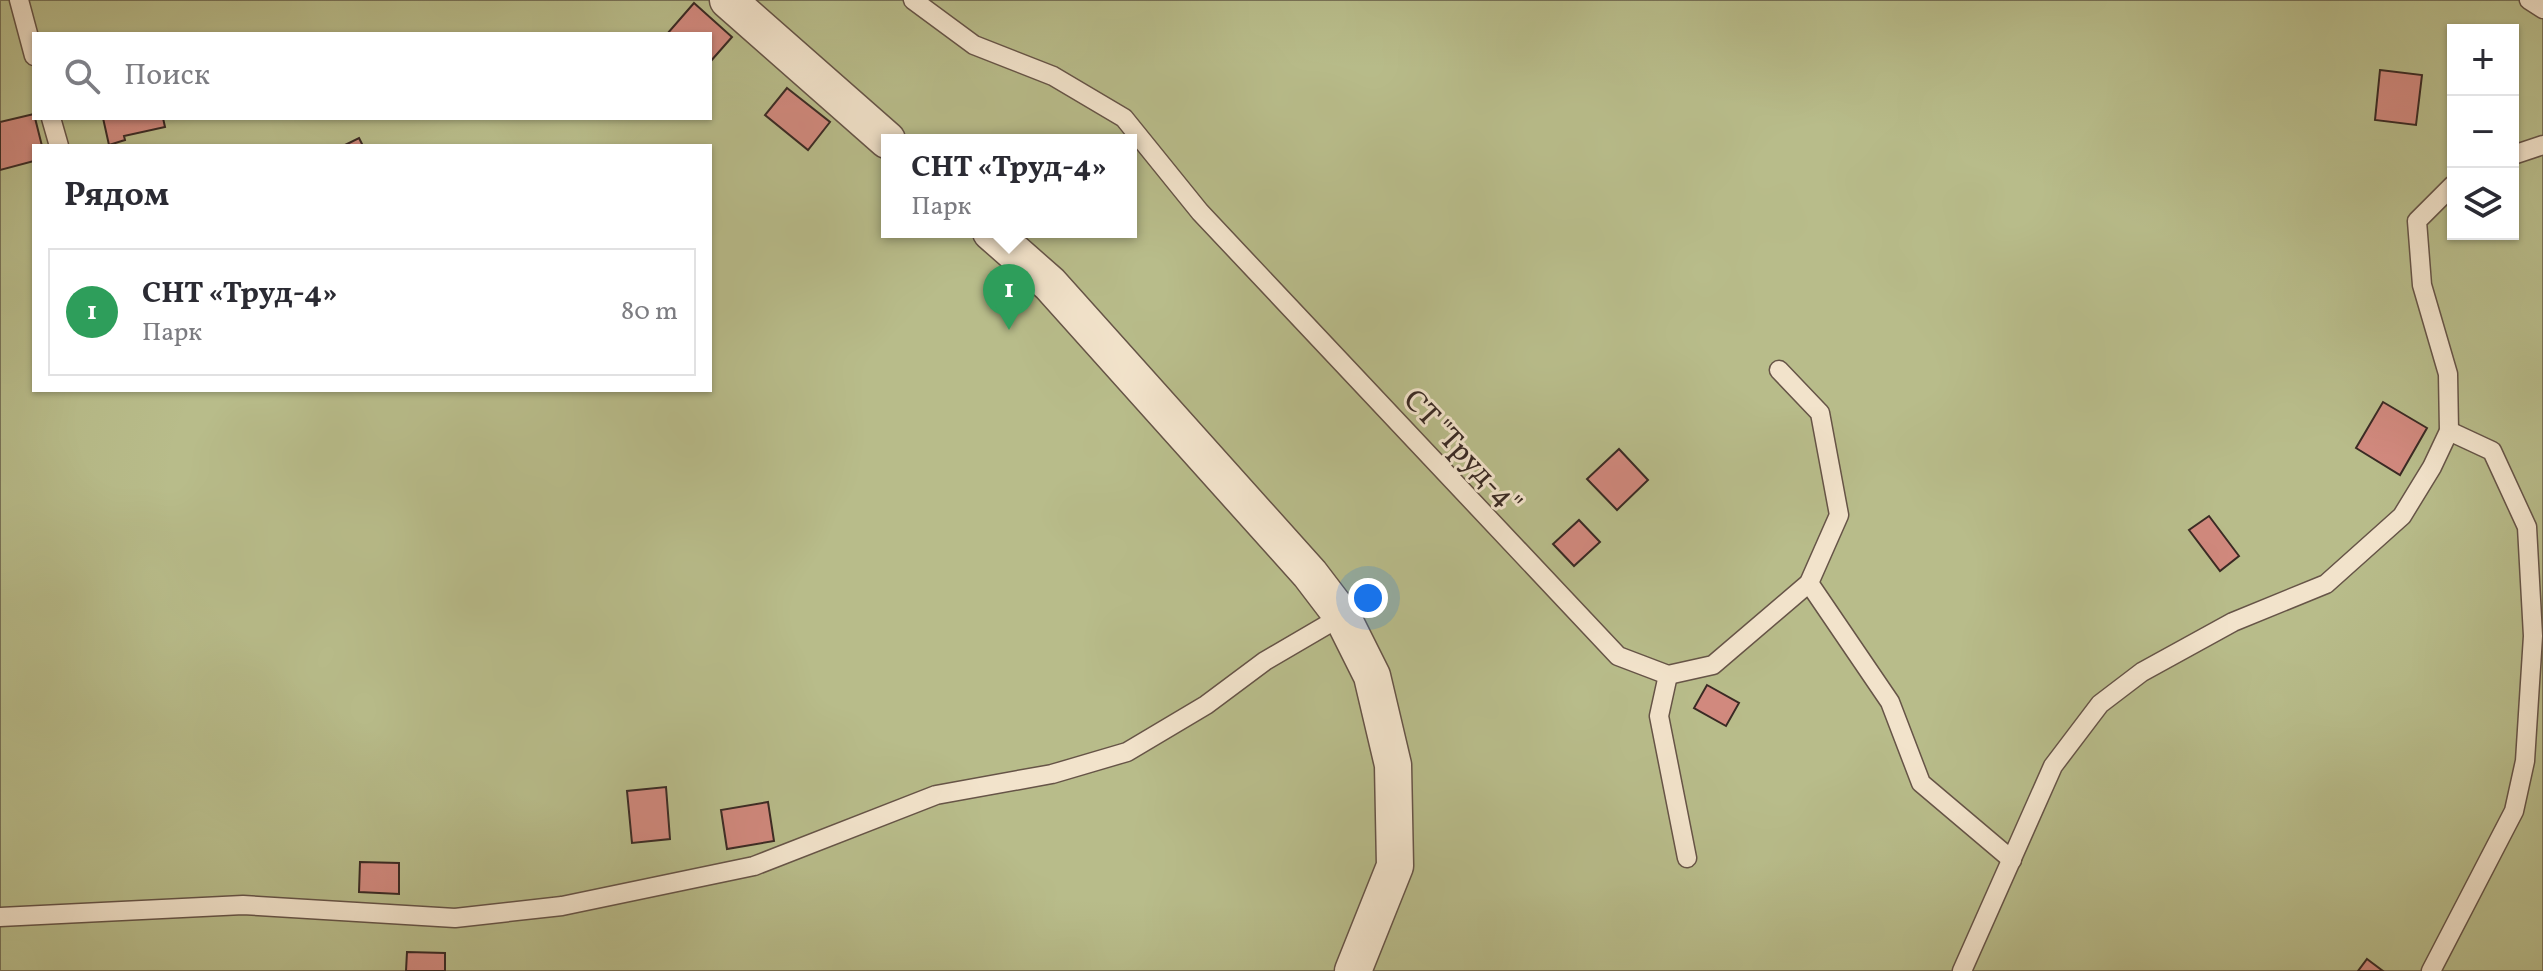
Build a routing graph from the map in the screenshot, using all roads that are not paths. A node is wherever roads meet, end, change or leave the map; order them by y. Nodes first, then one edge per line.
1 (19, 0) edge
2 (728, 0) edge
3 (913, 0) edge
4 (2529, 0) edge
5 (2543, 9) edge
6 (32, 49) edge
7 (52, 120) edge
8 (1137, 134) edge
9 (1137, 134) edge
10 (881, 135) edge
11 (58, 144) edge
12 (2543, 145) edge
13 (2519, 153) edge
14 (2447, 191) edge
15 (998, 238) edge
16 (1779, 370) dead end
17 (2449, 431) junction
18 (1809, 583) junction
19 (1342, 616) junction
20 (1668, 675) junction
21 (1687, 858) dead end
22 (2012, 860) junction
23 (0, 917) edge
24 (1353, 971) edge
25 (1962, 971) edge
26 (2431, 971) edge

1 - 6 lane
2 - 10 street
3 - 8 lane, СТ "Труд-4"
4 - 5 lane
7 - 11 lane
9 - 20 lane, СТ "Труд-4"
12 - 13 lane
14 - 17 lane
15 - 19 street
16 - 18 lane
17 - 22 lane
17 - 26 lane
18 - 20 lane
18 - 22 lane
19 - 23 lane
19 - 24 street
20 - 21 lane
22 - 25 lane

